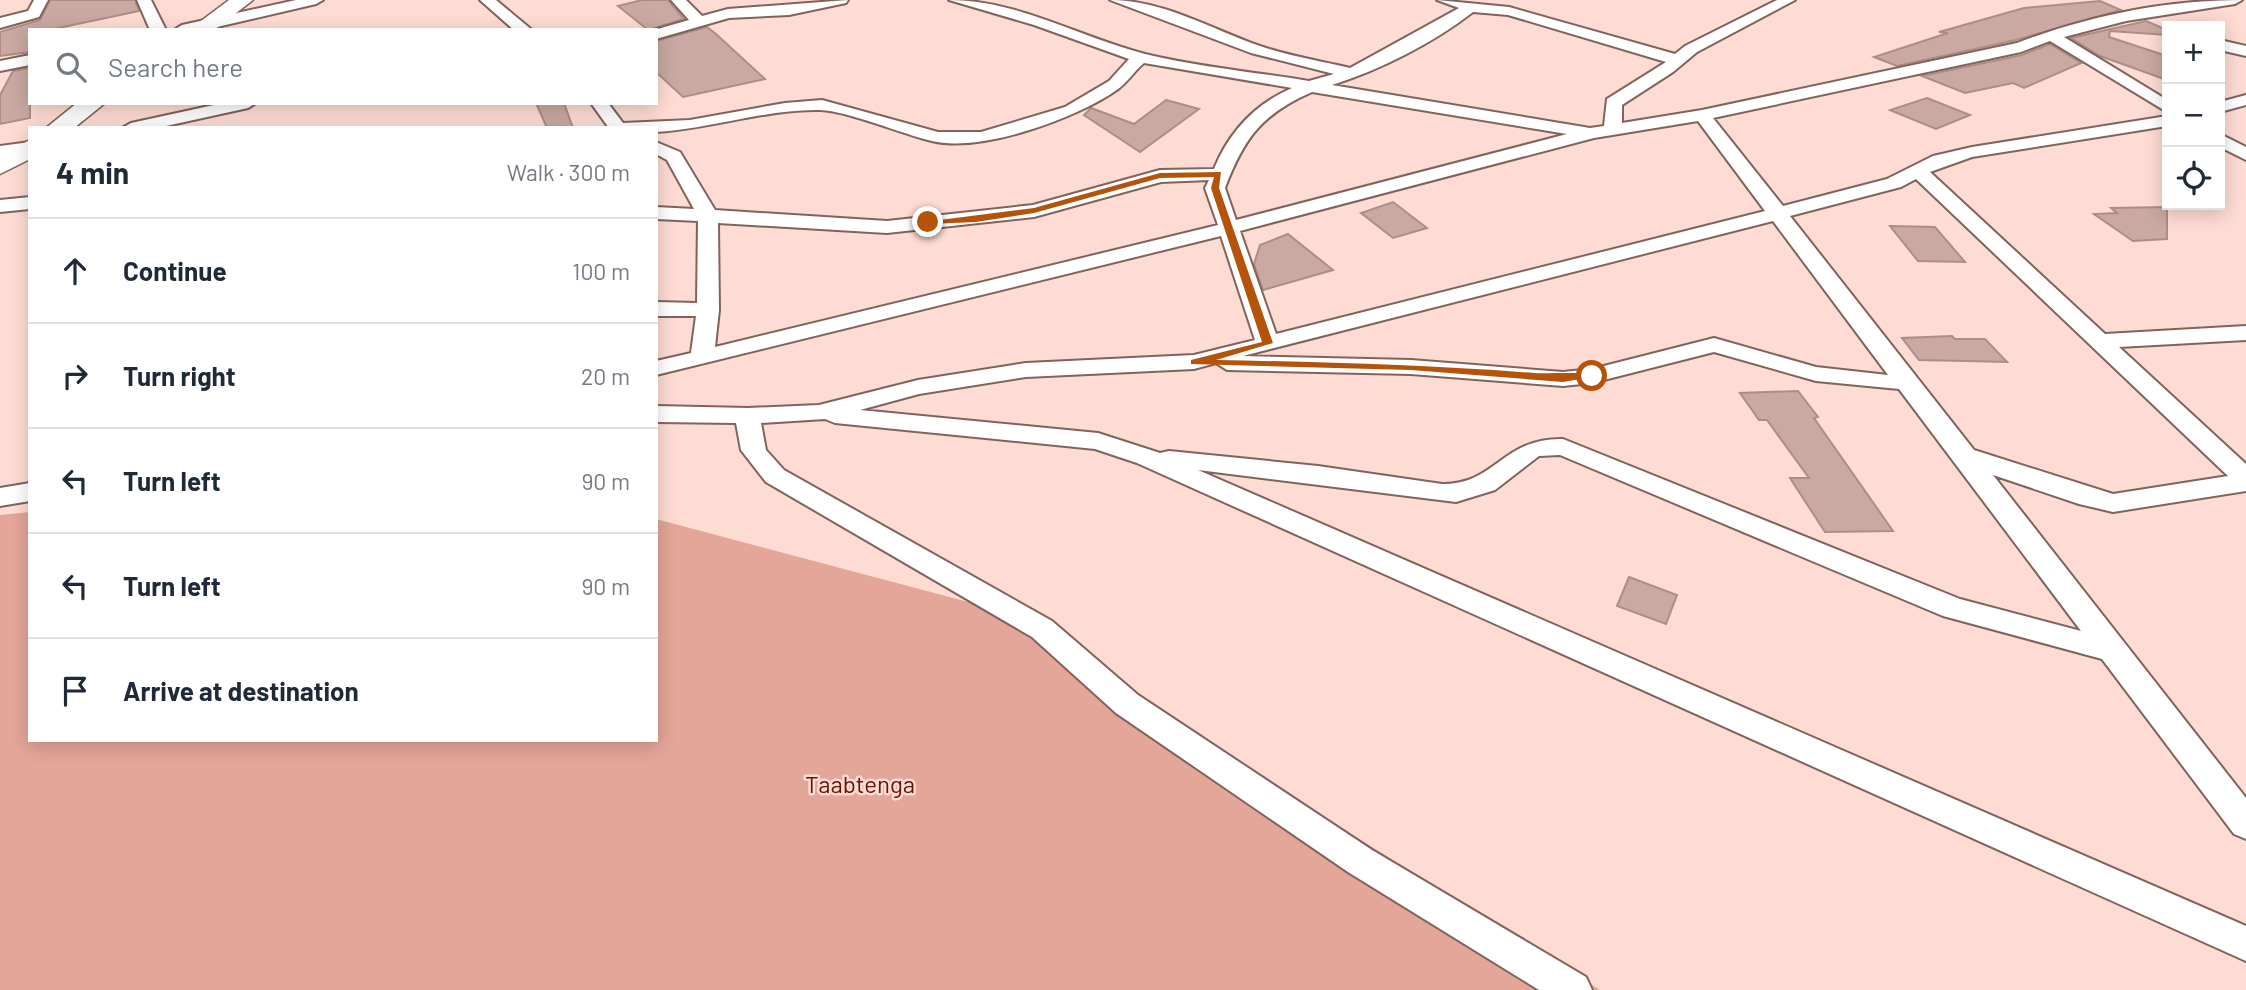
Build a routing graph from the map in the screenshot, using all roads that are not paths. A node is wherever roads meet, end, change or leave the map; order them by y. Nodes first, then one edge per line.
1 (41, 0) edge
2 (144, 0) edge
3 (243, 0) edge
4 (316, 0) edge
5 (487, 0) edge
6 (678, 0) edge
7 (841, 0) edge
8 (956, 0) edge
9 (1117, 0) edge
10 (1444, 0) edge
11 (1788, 0) edge
12 (2235, 0) edge
13 (1470, 7) junction
14 (2129, 8) edge
15 (2164, 21) edge
16 (0, 23) edge
17 (700, 23) junction
18 (204, 27) edge
19 (157, 28) edge
20 (522, 28) edge
21 (658, 34) edge
22 (2050, 35) junction
23 (2225, 46) edge
24 (2246, 51) edge
25 (1141, 58) junction
26 (28, 60) edge
27 (1678, 60) junction
28 (0, 66) edge
29 (1353, 73) junction
30 (1310, 86) junction
31 (2162, 104) edge
32 (90, 105) edge
33 (230, 105) edge
34 (601, 105) edge
35 (213, 107) edge
36 (1702, 115) junction
37 (2162, 122) edge
38 (163, 124) edge
39 (61, 126) edge
40 (616, 126) edge
41 (658, 126) edge
42 (1613, 130) junction
43 (1593, 134) junction
44 (2246, 145) edge
45 (28, 147) edge
46 (28, 148) edge
47 (658, 148) edge
48 (0, 151) edge
49 (2246, 155) edge
50 (0, 166) edge
51 (1919, 172) junction
52 (1219, 174) junction
53 (28, 203) edge
54 (0, 206) edge
55 (658, 213) edge
56 (1778, 214) junction
57 (708, 216) junction
58 (1230, 228) junction
59 (658, 309) edge
60 (708, 310) junction
61 (2246, 333) edge
62 (2099, 341) junction
63 (1268, 343) junction
64 (702, 355) junction
65 (1194, 362) junction
66 (658, 367) edge
67 (1907, 382) junction
68 (658, 414) edge
69 (819, 414) junction
70 (748, 416) junction
71 (1964, 456) junction
72 (1146, 457) junction
73 (2246, 480) edge
74 (28, 492) edge
75 (0, 497) edge
76 (2112, 650) junction
77 (2246, 824) edge
78 (2246, 944) edge
79 (1573, 990) edge

1 - 16 street
2 - 19 street
3 - 18 street
4 - 18 street
5 - 20 street
6 - 17 street
7 - 17 street
8 - 25 street
9 - 29 street
10 - 13 street
11 - 27 street
12 - 14 street
13 - 27 street
13 - 29 street
14 - 15 street
14 - 22 street
17 - 21 street
22 - 31 street
22 - 36 street
23 - 24 street
25 - 30 street
25 - 41 street
26 - 28 street
27 - 42 street
29 - 30 street
30 - 43 street
30 - 52 street
32 - 39 street
33 - 35 street
34 - 40 street
35 - 38 street
36 - 42 street
36 - 56 street
37 - 51 street
42 - 43 street
43 - 58 street
44 - 49 street
45 - 48 street
46 - 50 street
47 - 57 street
51 - 56 street
51 - 62 street
52 - 57 street
52 - 58 street
53 - 54 street
55 - 57 street
56 - 63 street
56 - 67 street
57 - 60 street
58 - 63 street
58 - 64 street
59 - 60 street
60 - 64 street
61 - 62 street
62 - 73 street
63 - 65 street
64 - 66 street
65 - 67 street
65 - 69 street
67 - 71 street
68 - 70 street
69 - 70 street
69 - 72 street
70 - 79 street
71 - 73 street
71 - 76 street
72 - 76 street
72 - 78 street
74 - 75 street
76 - 77 street

